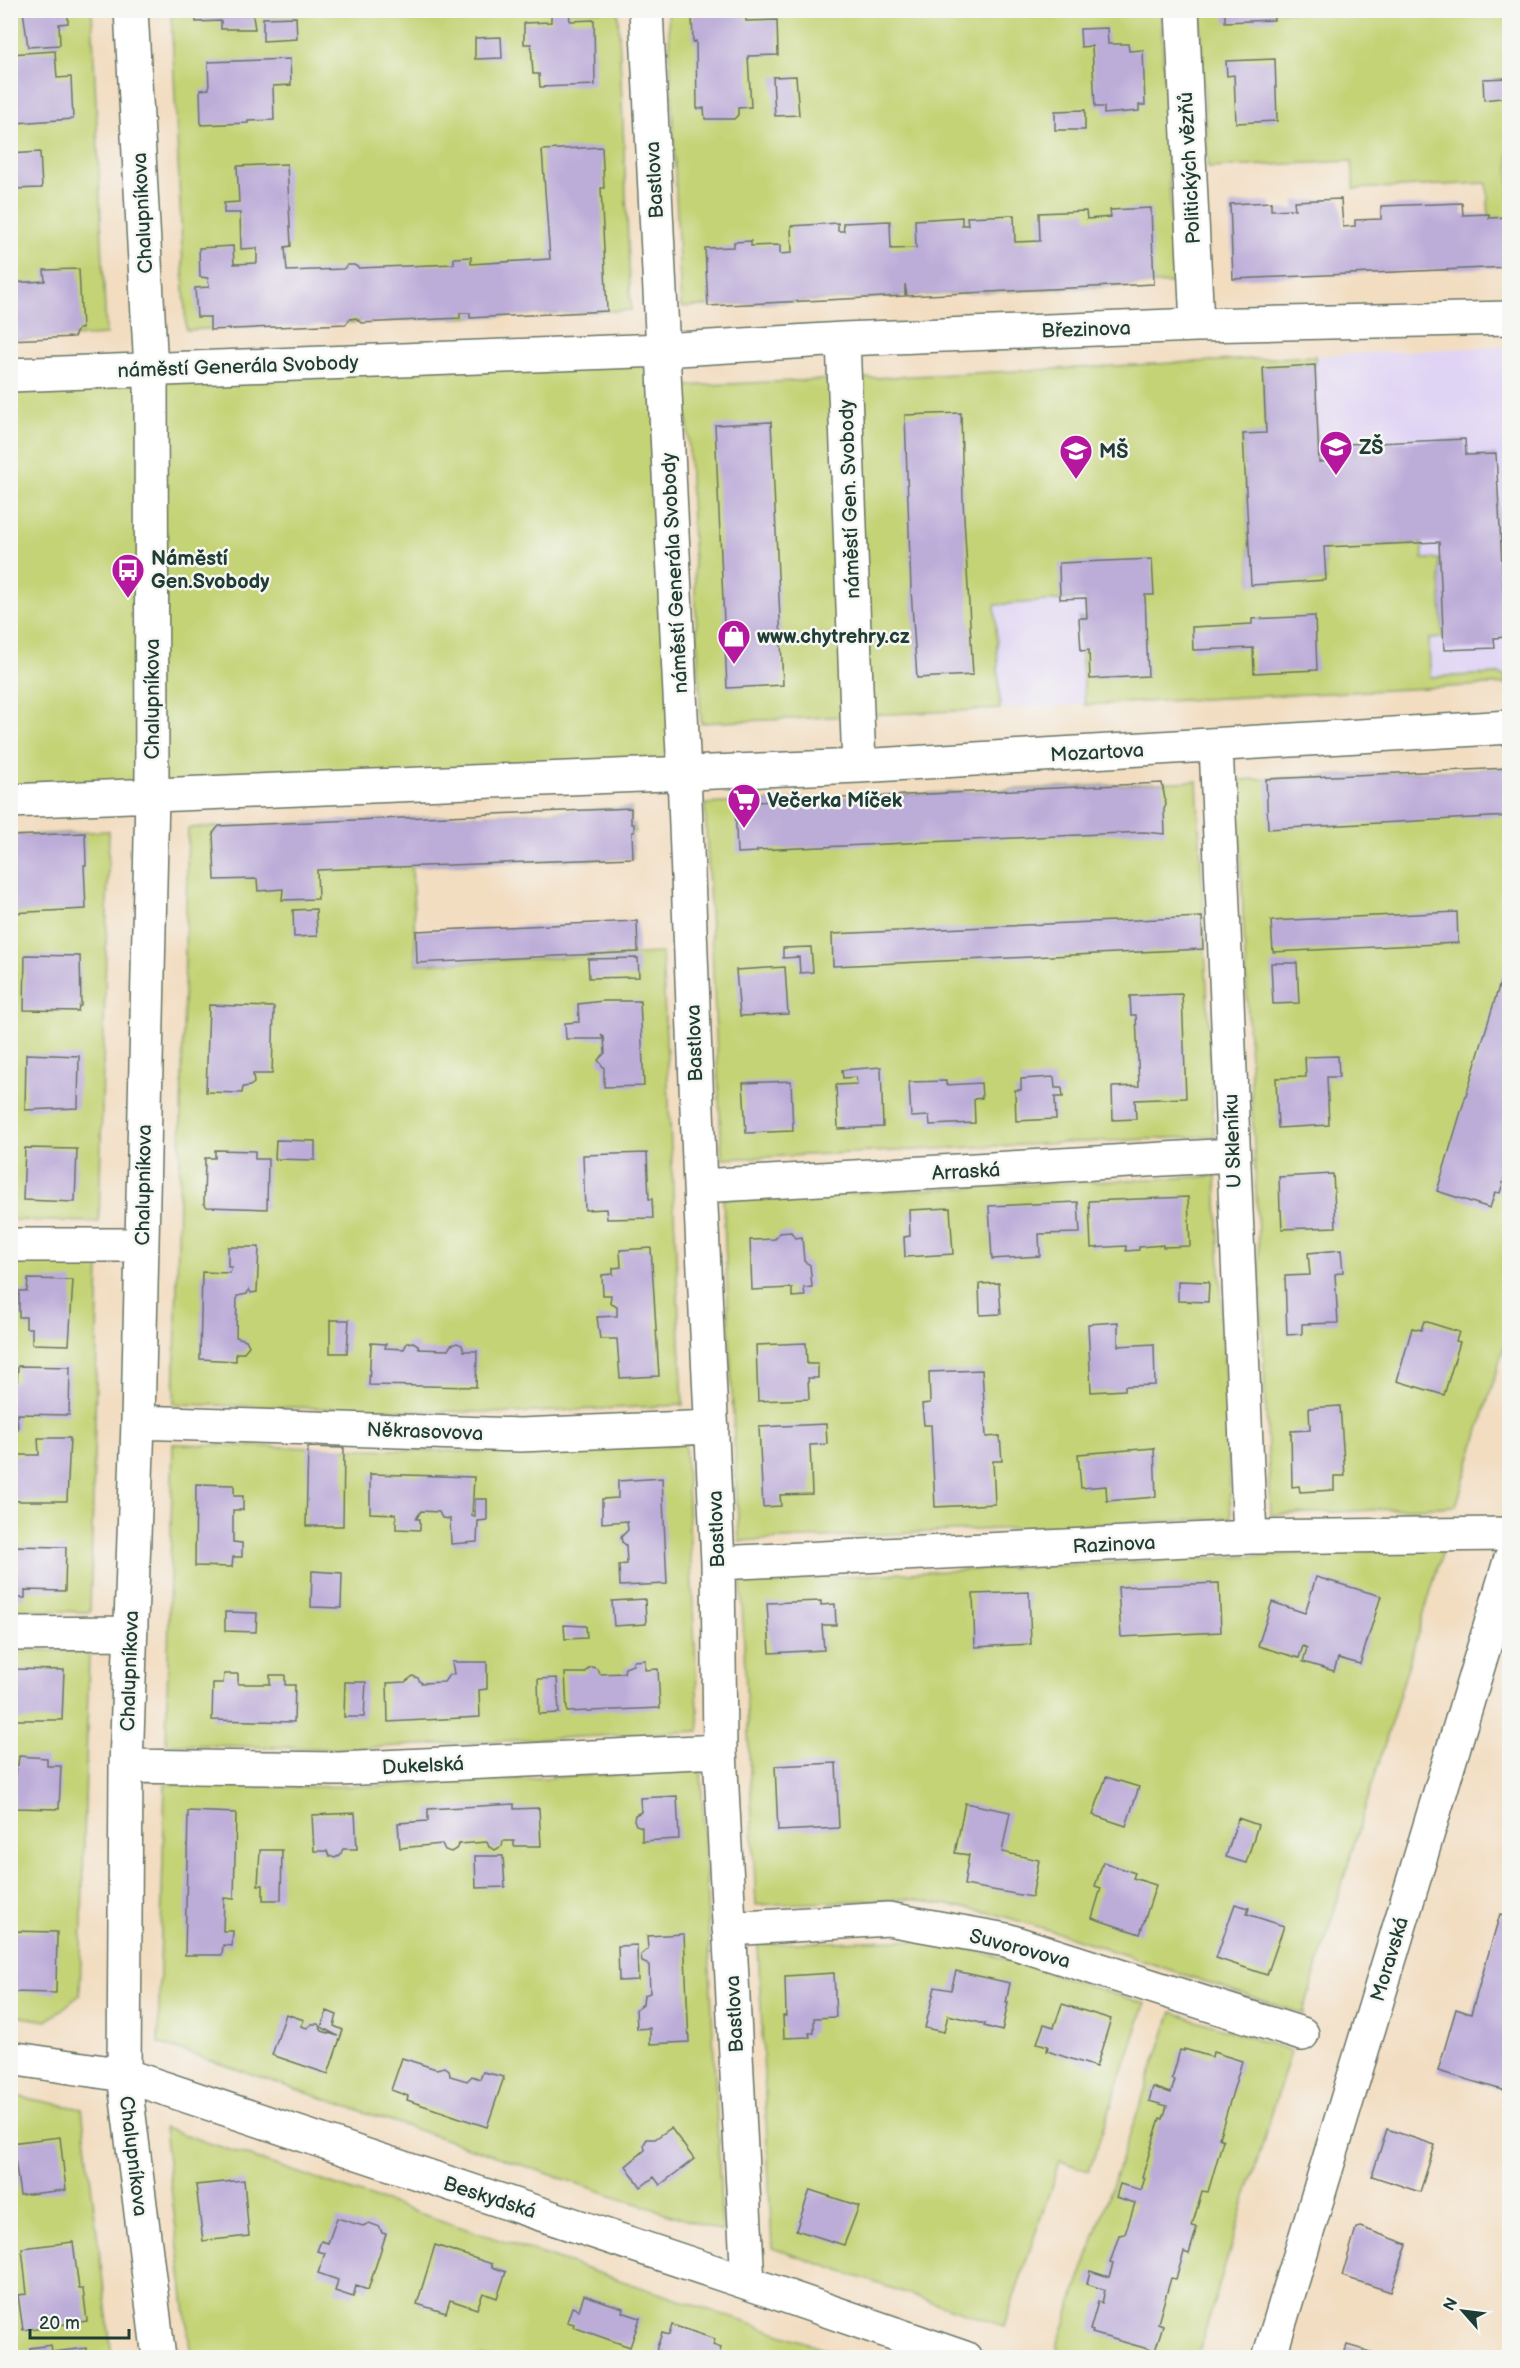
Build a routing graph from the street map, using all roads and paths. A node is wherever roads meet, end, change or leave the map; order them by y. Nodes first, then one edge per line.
1 (131, 10) edge
2 (646, 10) edge
3 (1182, 10) edge
4 (1509, 318) edge
5 (1197, 325) junction
6 (843, 339) junction
7 (662, 350) junction
8 (151, 369) junction
9 (10, 375) edge
10 (1509, 727) edge
11 (1216, 745) junction
12 (859, 766) junction
13 (684, 774) junction
14 (152, 794) junction
15 (10, 801) edge
16 (1233, 1155) junction
17 (700, 1186) junction
18 (10, 1245) edge
19 (142, 1245) junction
20 (138, 1422) junction
21 (712, 1427) junction
22 (1509, 1534) edge
23 (1250, 1537) junction
24 (1509, 1562) edge
25 (718, 1563) junction
26 (130, 1633) junction
27 (10, 1634) edge
28 (720, 1751) junction
29 (126, 1766) junction
30 (729, 1929) junction
31 (1302, 2034) dead end
32 (10, 2058) edge
33 (124, 2075) junction
34 (748, 2283) junction
35 (159, 2358) edge
36 (964, 2358) edge
37 (1269, 2358) edge

1 - 8 street, Chalupníkova
2 - 7 street, Bastlova
3 - 5 street, Politických vězňů
4 - 5 street, Březinova
5 - 6 street, Březinova
6 - 7 street, Březinova
6 - 12 street, náměstí Gen. Svobody
7 - 8 street, náměstí Generála Svobody
7 - 13 street, náměstí Generála Svobody
8 - 9 street, náměstí Generála Svobody
8 - 14 street, Chalupníkova
10 - 11 street, Mozartova
11 - 12 street, Mozartova
11 - 16 street, U Skleníku
12 - 13 street, Mozartova
13 - 14 street
13 - 17 street, Bastlova
14 - 15 street
14 - 19 street, Chalupníkova
16 - 17 street, Arraská
16 - 23 street, U Skleníku
17 - 21 street, Bastlova
18 - 19 street
19 - 20 street, Chalupníkova
20 - 21 street, Někrasovova
20 - 26 street, Chalupníkova
21 - 25 street, Bastlova
22 - 23 street, Razinova
23 - 25 street, Razinova
24 - 37 street, Moravská
25 - 28 street, Bastlova
26 - 27 street
26 - 29 street, Chalupníkova
28 - 29 street, Dukelská
28 - 30 street, Bastlova
29 - 33 street, Chalupníkova
30 - 31 street, Suvorovova
30 - 34 street, Bastlova
32 - 33 street, Beskydská
33 - 34 street, Beskydská
33 - 35 street, Chalupníkova
34 - 36 street, Beskydská

